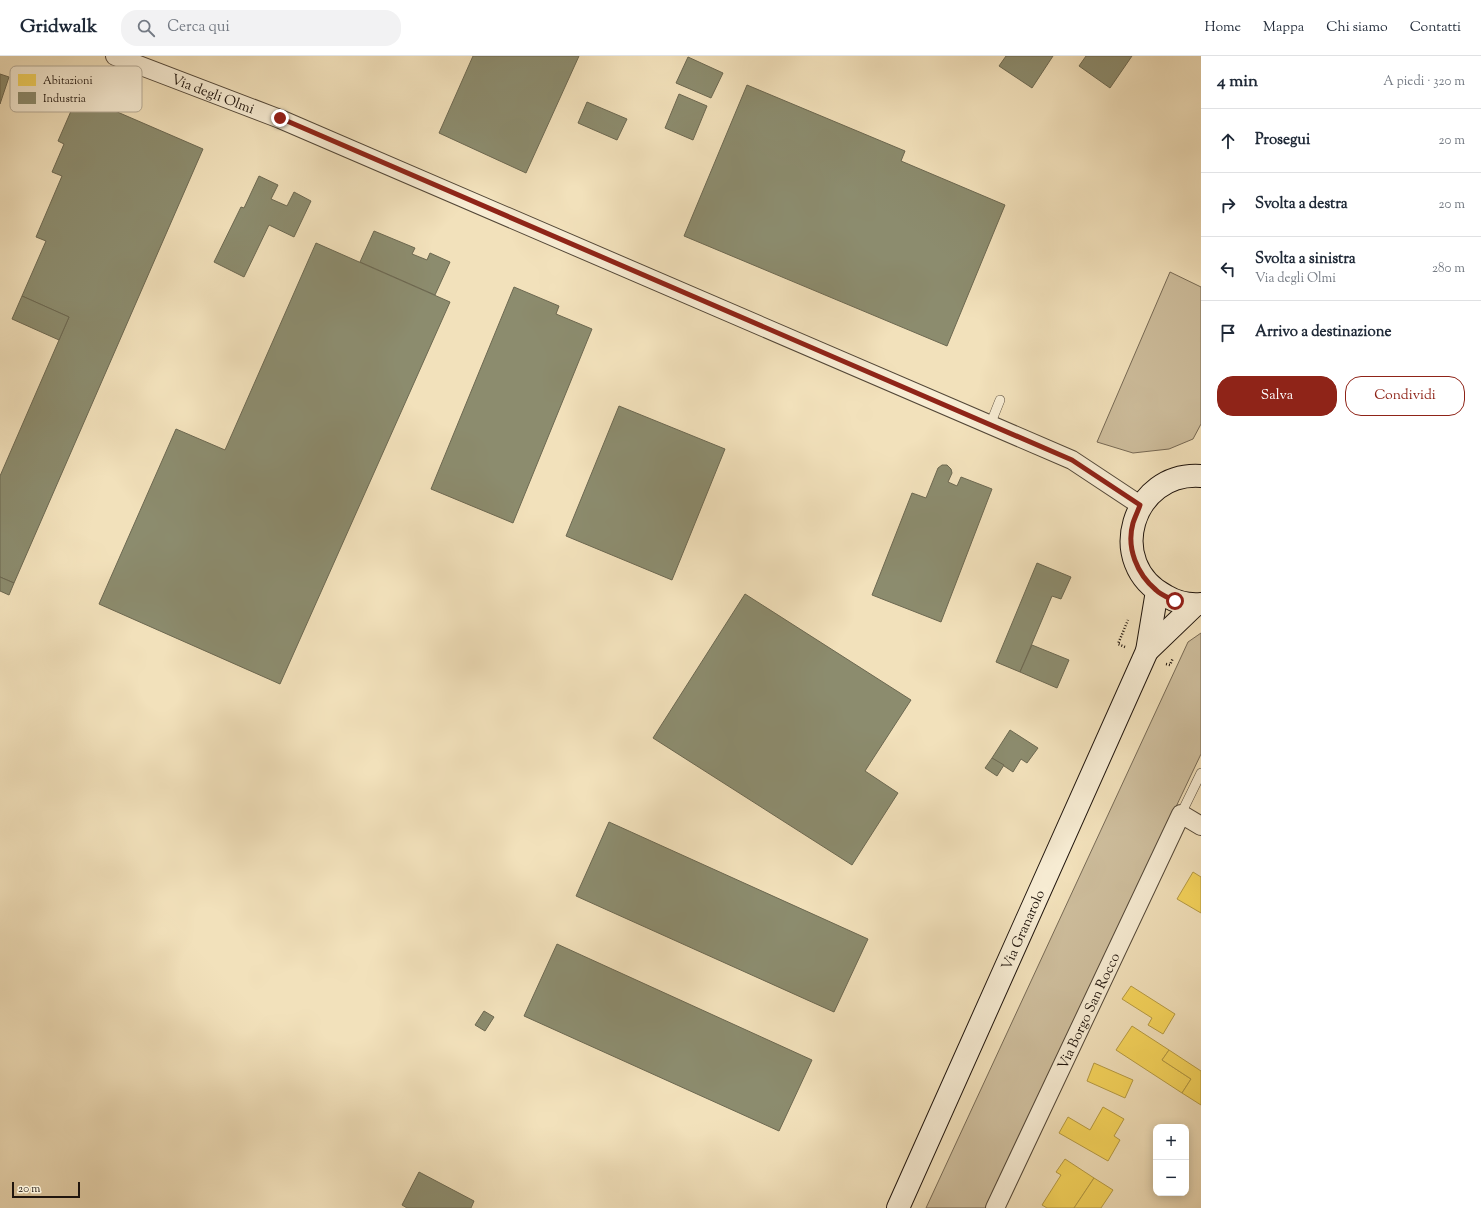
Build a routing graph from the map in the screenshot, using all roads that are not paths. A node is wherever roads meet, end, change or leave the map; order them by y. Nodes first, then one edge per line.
1 (115, 56) edge
2 (142, 66) edge
3 (142, 66) edge
4 (1000, 400) dead end
5 (990, 425) junction
6 (1201, 476) edge
7 (1140, 505) junction
8 (1157, 591) junction
9 (1198, 604) edge
10 (1147, 651) junction
11 (1201, 773) edge
12 (1198, 788) edge
13 (1181, 814) junction
14 (1201, 826) edge
15 (898, 1208) edge
16 (995, 1208) edge

1 - 3 street, Via degli Olmi
2 - 5 street, Via degli Olmi
4 - 5 lane
5 - 7 street, Via degli Olmi
6 - 7 main road
7 - 8 main road
8 - 9 main road
8 - 10 main road
9 - 10 main road
10 - 15 main road, Via Granarolo
11 - 12 lane, Via Borgo San Rocco
12 - 13 lane, Via Borgo San Rocco
13 - 14 street
13 - 16 street, Via Borgo San Rocco

